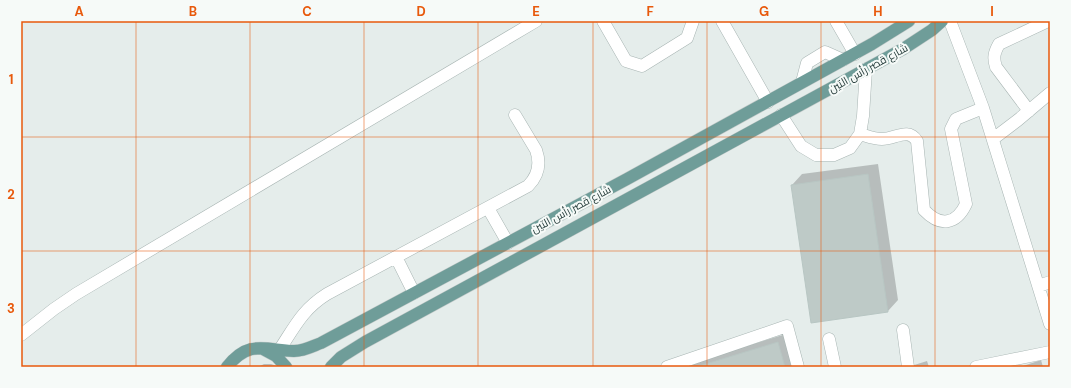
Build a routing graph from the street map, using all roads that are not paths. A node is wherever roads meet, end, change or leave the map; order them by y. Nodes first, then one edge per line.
1 (536, 21) edge
2 (603, 21) edge
3 (693, 21) edge
4 (722, 21) edge
5 (836, 21) edge
6 (909, 21) edge
7 (942, 21) edge
8 (950, 21) edge
9 (1048, 21) edge
10 (855, 54) junction
11 (866, 69) junction
12 (1050, 93) edge
13 (768, 102) junction
14 (983, 108) junction
15 (1029, 111) junction
16 (515, 115) dead end
17 (781, 116) junction
18 (860, 134) junction
19 (992, 139) junction
20 (488, 208) junction
21 (508, 243) junction
22 (396, 257) junction
23 (1044, 284) edge
24 (414, 293) junction
25 (1050, 324) edge
26 (902, 330) dead end
27 (21, 335) edge
28 (829, 339) dead end
29 (260, 348) junction
30 (280, 349) junction
31 (1050, 352) edge
32 (230, 365) edge
33 (286, 367) edge
34 (331, 367) edge
35 (667, 367) edge
36 (798, 367) edge
37 (835, 367) edge
38 (908, 367) edge
39 (976, 367) edge

1 - 27 street
2 - 3 street
4 - 13 street
5 - 10 street
6 - 10 main road, شارع قصر رأس التين
7 - 11 main road, شارع قصر رأس التين
8 - 14 street
9 - 15 street
10 - 13 main road, شارع قصر رأس التين
11 - 17 main road, شارع قصر رأس التين
11 - 18 street
12 - 15 street
13 - 21 main road, شارع قصر رأس التين
14 - 18 street
14 - 19 street
15 - 19 street
16 - 20 street
17 - 18 street
17 - 34 main road, شارع قصر رأس التين
19 - 23 street
20 - 21 street
20 - 22 street
21 - 24 main road, شارع قصر رأس التين
22 - 24 street
22 - 30 street
23 - 25 street
24 - 30 main road, شارع قصر رأس التين
26 - 38 street
28 - 37 street
29 - 30 main road, شارع قصر رأس التين
29 - 32 main road, شارع قصر رأس التين
29 - 33 main road
31 - 39 street
35 - 36 street

